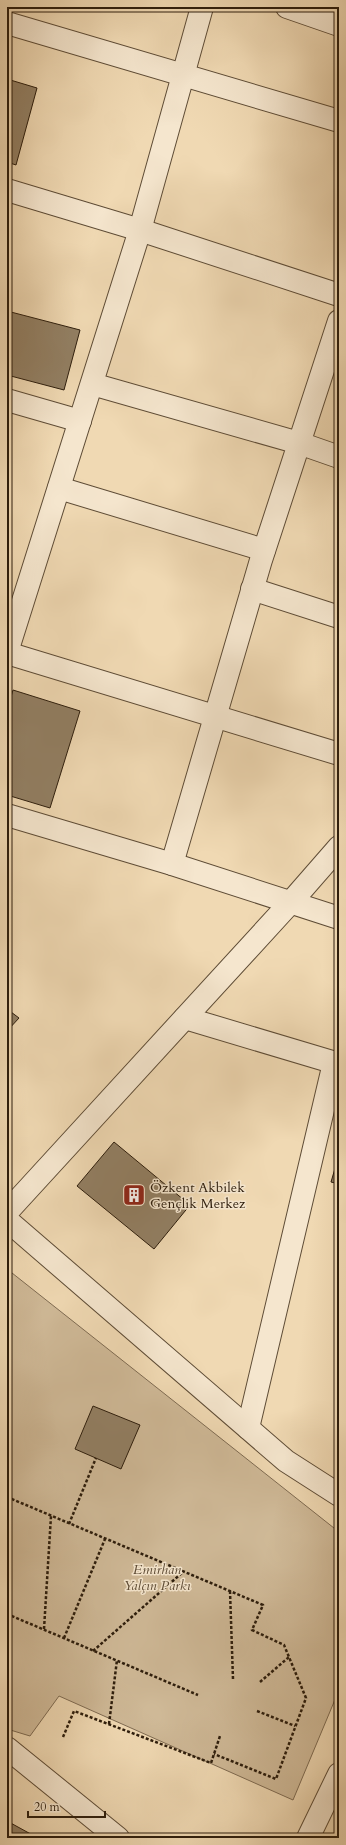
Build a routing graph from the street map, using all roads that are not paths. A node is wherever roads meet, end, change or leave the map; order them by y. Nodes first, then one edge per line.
1 (202, 7) edge
2 (287, 7) edge
3 (7, 23) edge
4 (339, 25) edge
5 (182, 73) junction
6 (339, 121) edge
7 (7, 190) edge
8 (140, 230) junction
9 (339, 295) edge
10 (339, 321) edge
11 (92, 384) junction
12 (7, 400) edge
13 (80, 421) junction
14 (299, 443) junction
15 (339, 456) edge
16 (59, 488) junction
17 (264, 550) junction
18 (252, 589) junction
19 (339, 617) edge
20 (7, 652) edge
21 (215, 715) junction
22 (339, 754) edge
23 (7, 815) edge
24 (339, 847) edge
25 (172, 864) junction
26 (291, 902) junction
27 (339, 918) edge
28 (185, 1018) junction
29 (336, 1063) edge
30 (7, 1212) edge
31 (7, 1220) edge
32 (248, 1428) junction
33 (339, 1495) edge
34 (7, 1748) edge
35 (339, 1774) edge
36 (118, 1838) edge
37 (308, 1838) edge

1 - 5 street
2 - 4 street
3 - 5 street
5 - 6 street
5 - 8 street
7 - 8 street
8 - 9 street
8 - 11 street
10 - 14 street
11 - 13 street
11 - 14 street
12 - 13 street
13 - 16 street
14 - 15 street
14 - 17 street
16 - 17 street
16 - 20 street
17 - 18 street
18 - 19 street
18 - 21 street
20 - 21 street
21 - 22 street
21 - 25 street
23 - 25 street
24 - 26 street
25 - 26 street
26 - 27 street
26 - 28 street
28 - 29 street
28 - 30 street
29 - 32 street
31 - 32 street
32 - 33 street
34 - 36 street
35 - 37 street

